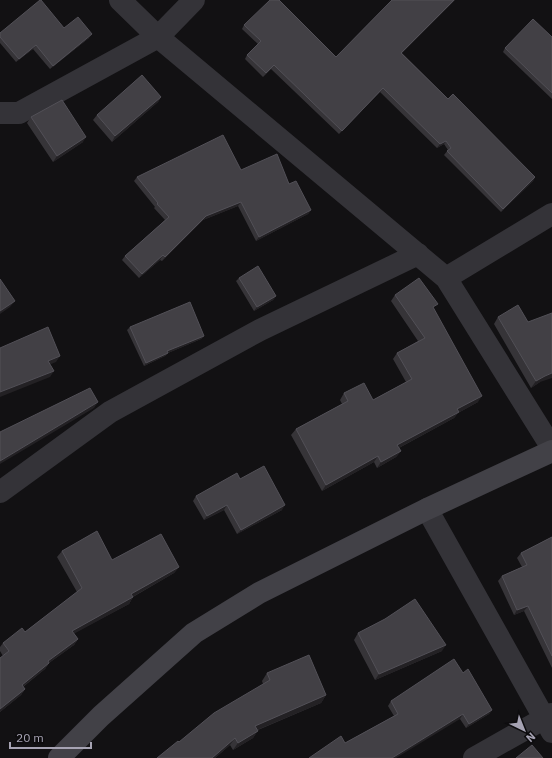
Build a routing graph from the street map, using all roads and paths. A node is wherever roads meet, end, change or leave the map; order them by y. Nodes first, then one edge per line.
1 (120, 0) edge
2 (194, 0) edge
3 (158, 37) junction
4 (0, 113) edge
5 (552, 214) edge
6 (418, 254) junction
7 (446, 278) junction
8 (552, 448) edge
9 (552, 451) edge
10 (0, 492) edge
11 (427, 509) junction
12 (549, 721) edge
13 (59, 758) edge
14 (474, 758) edge

1 - 3 street
2 - 3 street
3 - 4 street
3 - 6 street
5 - 7 street
6 - 7 street
6 - 10 street
7 - 8 street
9 - 11 main road
11 - 12 street
11 - 13 main road
12 - 14 street

